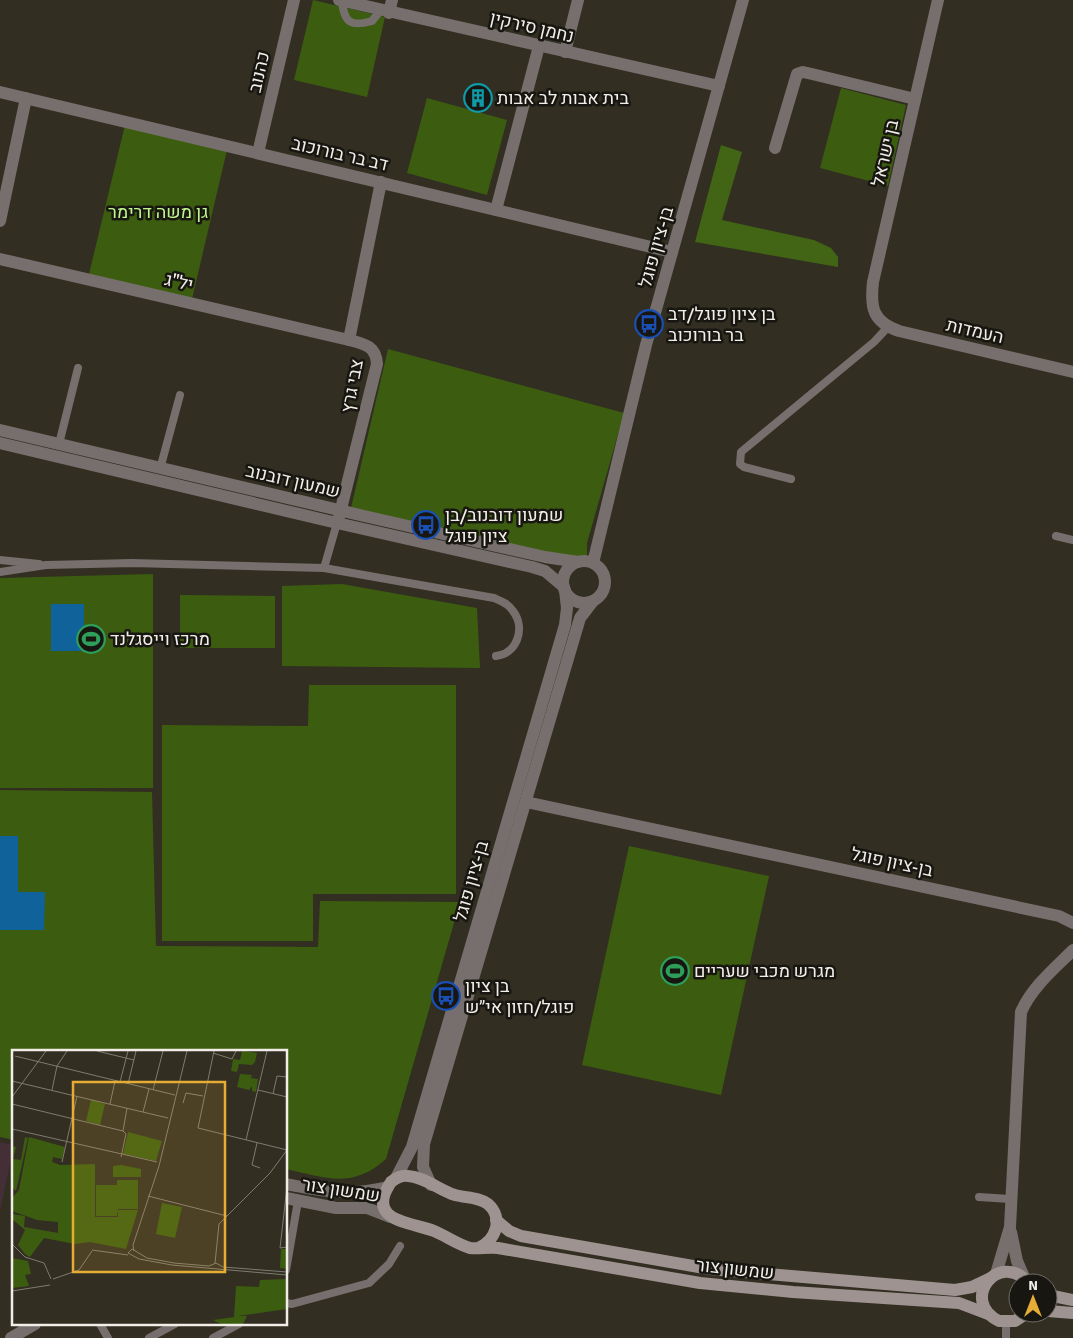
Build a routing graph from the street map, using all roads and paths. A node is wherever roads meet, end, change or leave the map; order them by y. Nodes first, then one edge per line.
1 (294, 0) edge
2 (340, 0) edge
3 (392, 0) edge
4 (578, 0) edge
5 (743, 0) edge
6 (938, 0) edge
7 (385, 12) junction
8 (539, 46) junction
9 (565, 52) junction
10 (719, 86) junction
11 (0, 92) edge
12 (26, 98) junction
13 (915, 99) junction
14 (775, 148) dead end
15 (258, 153) junction
16 (381, 182) junction
17 (496, 210) junction
18 (0, 221) edge
19 (672, 252) junction
20 (0, 259) edge
21 (888, 327) junction
22 (349, 340) junction
23 (78, 368) dead end
24 (1073, 372) edge
25 (180, 395) dead end
26 (0, 430) edge
27 (0, 443) edge
28 (59, 444) junction
29 (160, 469) junction
30 (791, 479) dead end
31 (341, 510) junction
32 (337, 523) junction
33 (1056, 536) dead end
34 (1073, 540) edge
35 (0, 560) edge
36 (578, 562) junction
37 (593, 563) junction
38 (46, 565) junction
39 (324, 568) junction
40 (0, 572) edge
41 (565, 589) junction
42 (593, 601) junction
43 (496, 656) dead end
44 (526, 802) junction
45 (1073, 923) edge
46 (1073, 950) edge
47 (392, 1182) junction
48 (288, 1184) edge
49 (431, 1185) junction
50 (979, 1197) dead end
51 (1010, 1199) junction
52 (292, 1200) edge
53 (390, 1217) junction
54 (496, 1220) junction
55 (1010, 1227) junction
56 (400, 1246) dead end
57 (288, 1247) edge
58 (478, 1248) junction
59 (1013, 1273) edge
60 (1023, 1273) edge
61 (993, 1276) junction
62 (1058, 1298) edge
63 (1073, 1300) edge
64 (288, 1303) edge
65 (1058, 1312) edge
66 (1073, 1313) edge
67 (988, 1314) junction
68 (1006, 1322) joint
69 (32, 1326) edge
70 (101, 1326) edge
71 (171, 1326) edge
72 (235, 1326) edge
73 (11, 1338) edge
74 (108, 1338) edge
75 (149, 1338) edge
76 (213, 1338) edge
77 (1006, 1338) edge

1 - 15 street, כהנוב
2 - 7 street, נחמן סירקין
2 - 7 lane
3 - 7 street
4 - 9 street
5 - 10 street, בן-ציון פוגל
6 - 13 street, בן ישראל
7 - 8 street, נחמן סירקין
8 - 9 street, נחמן סירקין
8 - 17 street
9 - 10 street, נחמן סירקין
10 - 19 street, בן-ציון פוגל
11 - 12 street, דב בר בורוכוב
12 - 15 street, דב בר בורוכוב
12 - 18 street
13 - 14 street
13 - 21 street, בן ישראל
15 - 16 street, דב בר בורוכוב
16 - 17 street, דב בר בורוכוב
16 - 22 street, צבי גרץ
17 - 19 street, דב בר בורוכוב
19 - 37 street, בן-ציון פוגל
20 - 22 street, יל"ג
21 - 24 street, העמדות
21 - 30 lane
22 - 31 street, צבי גרץ
23 - 28 lane
25 - 29 lane
26 - 28 street, שמעון דובנוב
27 - 32 street, שמעון דובנוב
28 - 29 street, שמעון דובנוב
29 - 31 street, שמעון דובנוב
31 - 32 street, צבי גרץ
31 - 36 street, שמעון דובנוב
32 - 39 lane
32 - 41 street, שמעון דובנוב
33 - 34 lane
35 - 38 lane
36 - 37 street
36 - 41 street
37 - 42 street
38 - 39 lane
38 - 40 lane
39 - 43 lane
41 - 42 street
41 - 47 street, בן-ציון פוגל
42 - 44 street, בן-ציון פוגל
44 - 45 street, בן-ציון פוגל
44 - 49 street, בן-ציון פוגל
46 - 51 street
47 - 48 street, שמשון צור
47 - 49 main road, שמשון צור
47 - 53 main road
49 - 54 main road, שמשון צור
50 - 51 lane
51 - 55 street
52 - 53 street, שמשון צור
52 - 57 lane
53 - 58 main road, שמשון צור
54 - 58 main road
54 - 61 main road, שמשון צור
55 - 60 street
55 - 61 street
56 - 64 lane
58 - 67 main road, שמשון צור
59 - 61 main road
61 - 67 main road
62 - 63 main road
65 - 66 main road
67 - 68 main road, שמשון צור
68 - 77 lane
69 - 73 street
70 - 74 lane
71 - 75 lane
72 - 76 lane

